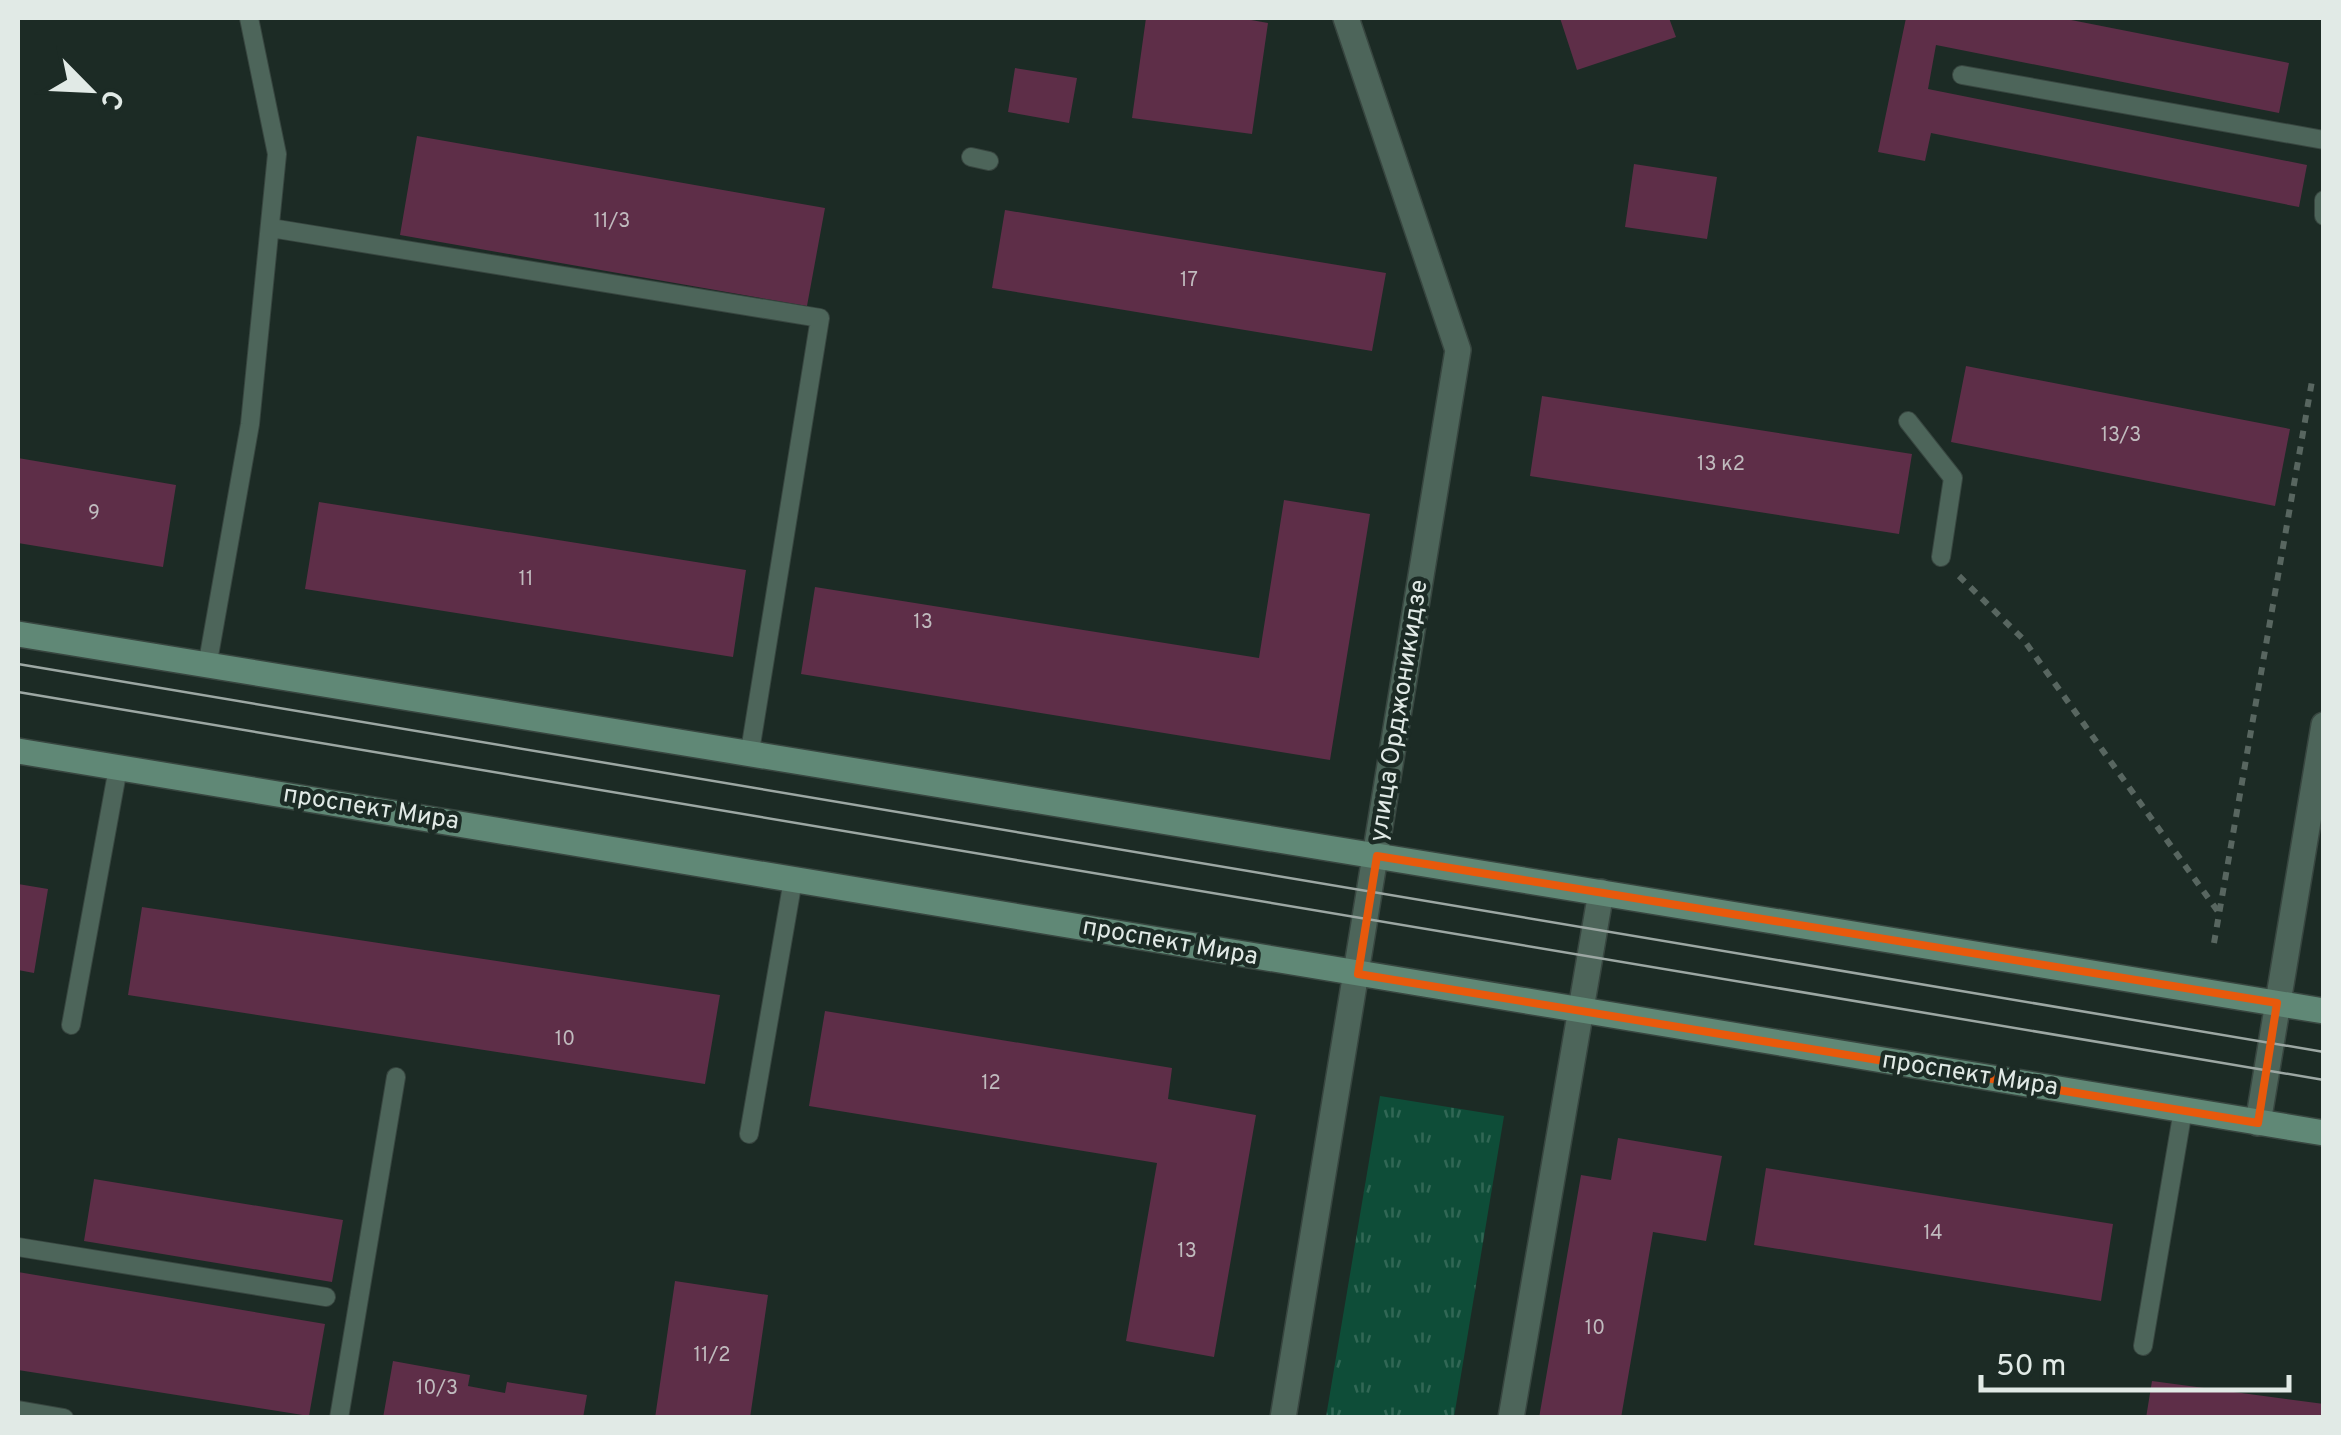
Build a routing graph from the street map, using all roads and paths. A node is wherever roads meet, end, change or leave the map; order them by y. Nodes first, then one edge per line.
1 (249, 18) edge
2 (1346, 18) edge
3 (1962, 75) dead end
4 (2324, 140) edge
5 (2324, 200) edge
6 (2324, 216) edge
7 (271, 228) junction
8 (2312, 381) dead end
9 (1908, 421) dead end
10 (1940, 557) joint
11 (18, 634) edge
12 (207, 667) junction
13 (2324, 725) edge
14 (18, 752) edge
15 (750, 752) junction
16 (118, 768) junction
17 (1377, 856) junction
18 (793, 880) junction
19 (1601, 892) junction
20 (2219, 913) junction
21 (2214, 943) dead end
22 (1358, 974) junction
23 (2277, 1003) junction
24 (1580, 1010) junction
25 (2324, 1011) edge
26 (72, 1024) dead end
27 (396, 1077) dead end
28 (2183, 1110) junction
29 (2258, 1122) junction
30 (2324, 1133) edge
31 (749, 1134) dead end
32 (18, 1247) edge
33 (326, 1297) dead end
34 (2143, 1346) dead end
35 (18, 1410) edge
36 (64, 1418) edge
37 (339, 1418) edge
38 (1284, 1418) edge
39 (1511, 1418) edge

1 - 7 lane
2 - 17 street, улица Орджоникидзе
3 - 4 lane
5 - 6 lane
7 - 12 lane
7 - 15 lane
8 - 20 path
9 - 10 lane
10 - 20 path
11 - 12 main road
12 - 15 main road
13 - 23 street
14 - 16 main road, проспект Мира
15 - 17 main road
16 - 18 main road, проспект Мира
16 - 26 lane
17 - 19 main road
17 - 22 street, улица Орджоникидзе
18 - 22 main road, проспект Мира
18 - 31 lane
19 - 23 main road
19 - 24 street
20 - 21 path
22 - 24 main road, проспект Мира
22 - 38 street, улица Орджоникидзе
23 - 25 main road
23 - 29 street
24 - 28 main road, проспект Мира
24 - 39 street
27 - 37 lane
28 - 29 main road, проспект Мира
28 - 34 lane
29 - 30 main road, проспект Мира
32 - 33 lane
35 - 36 lane

